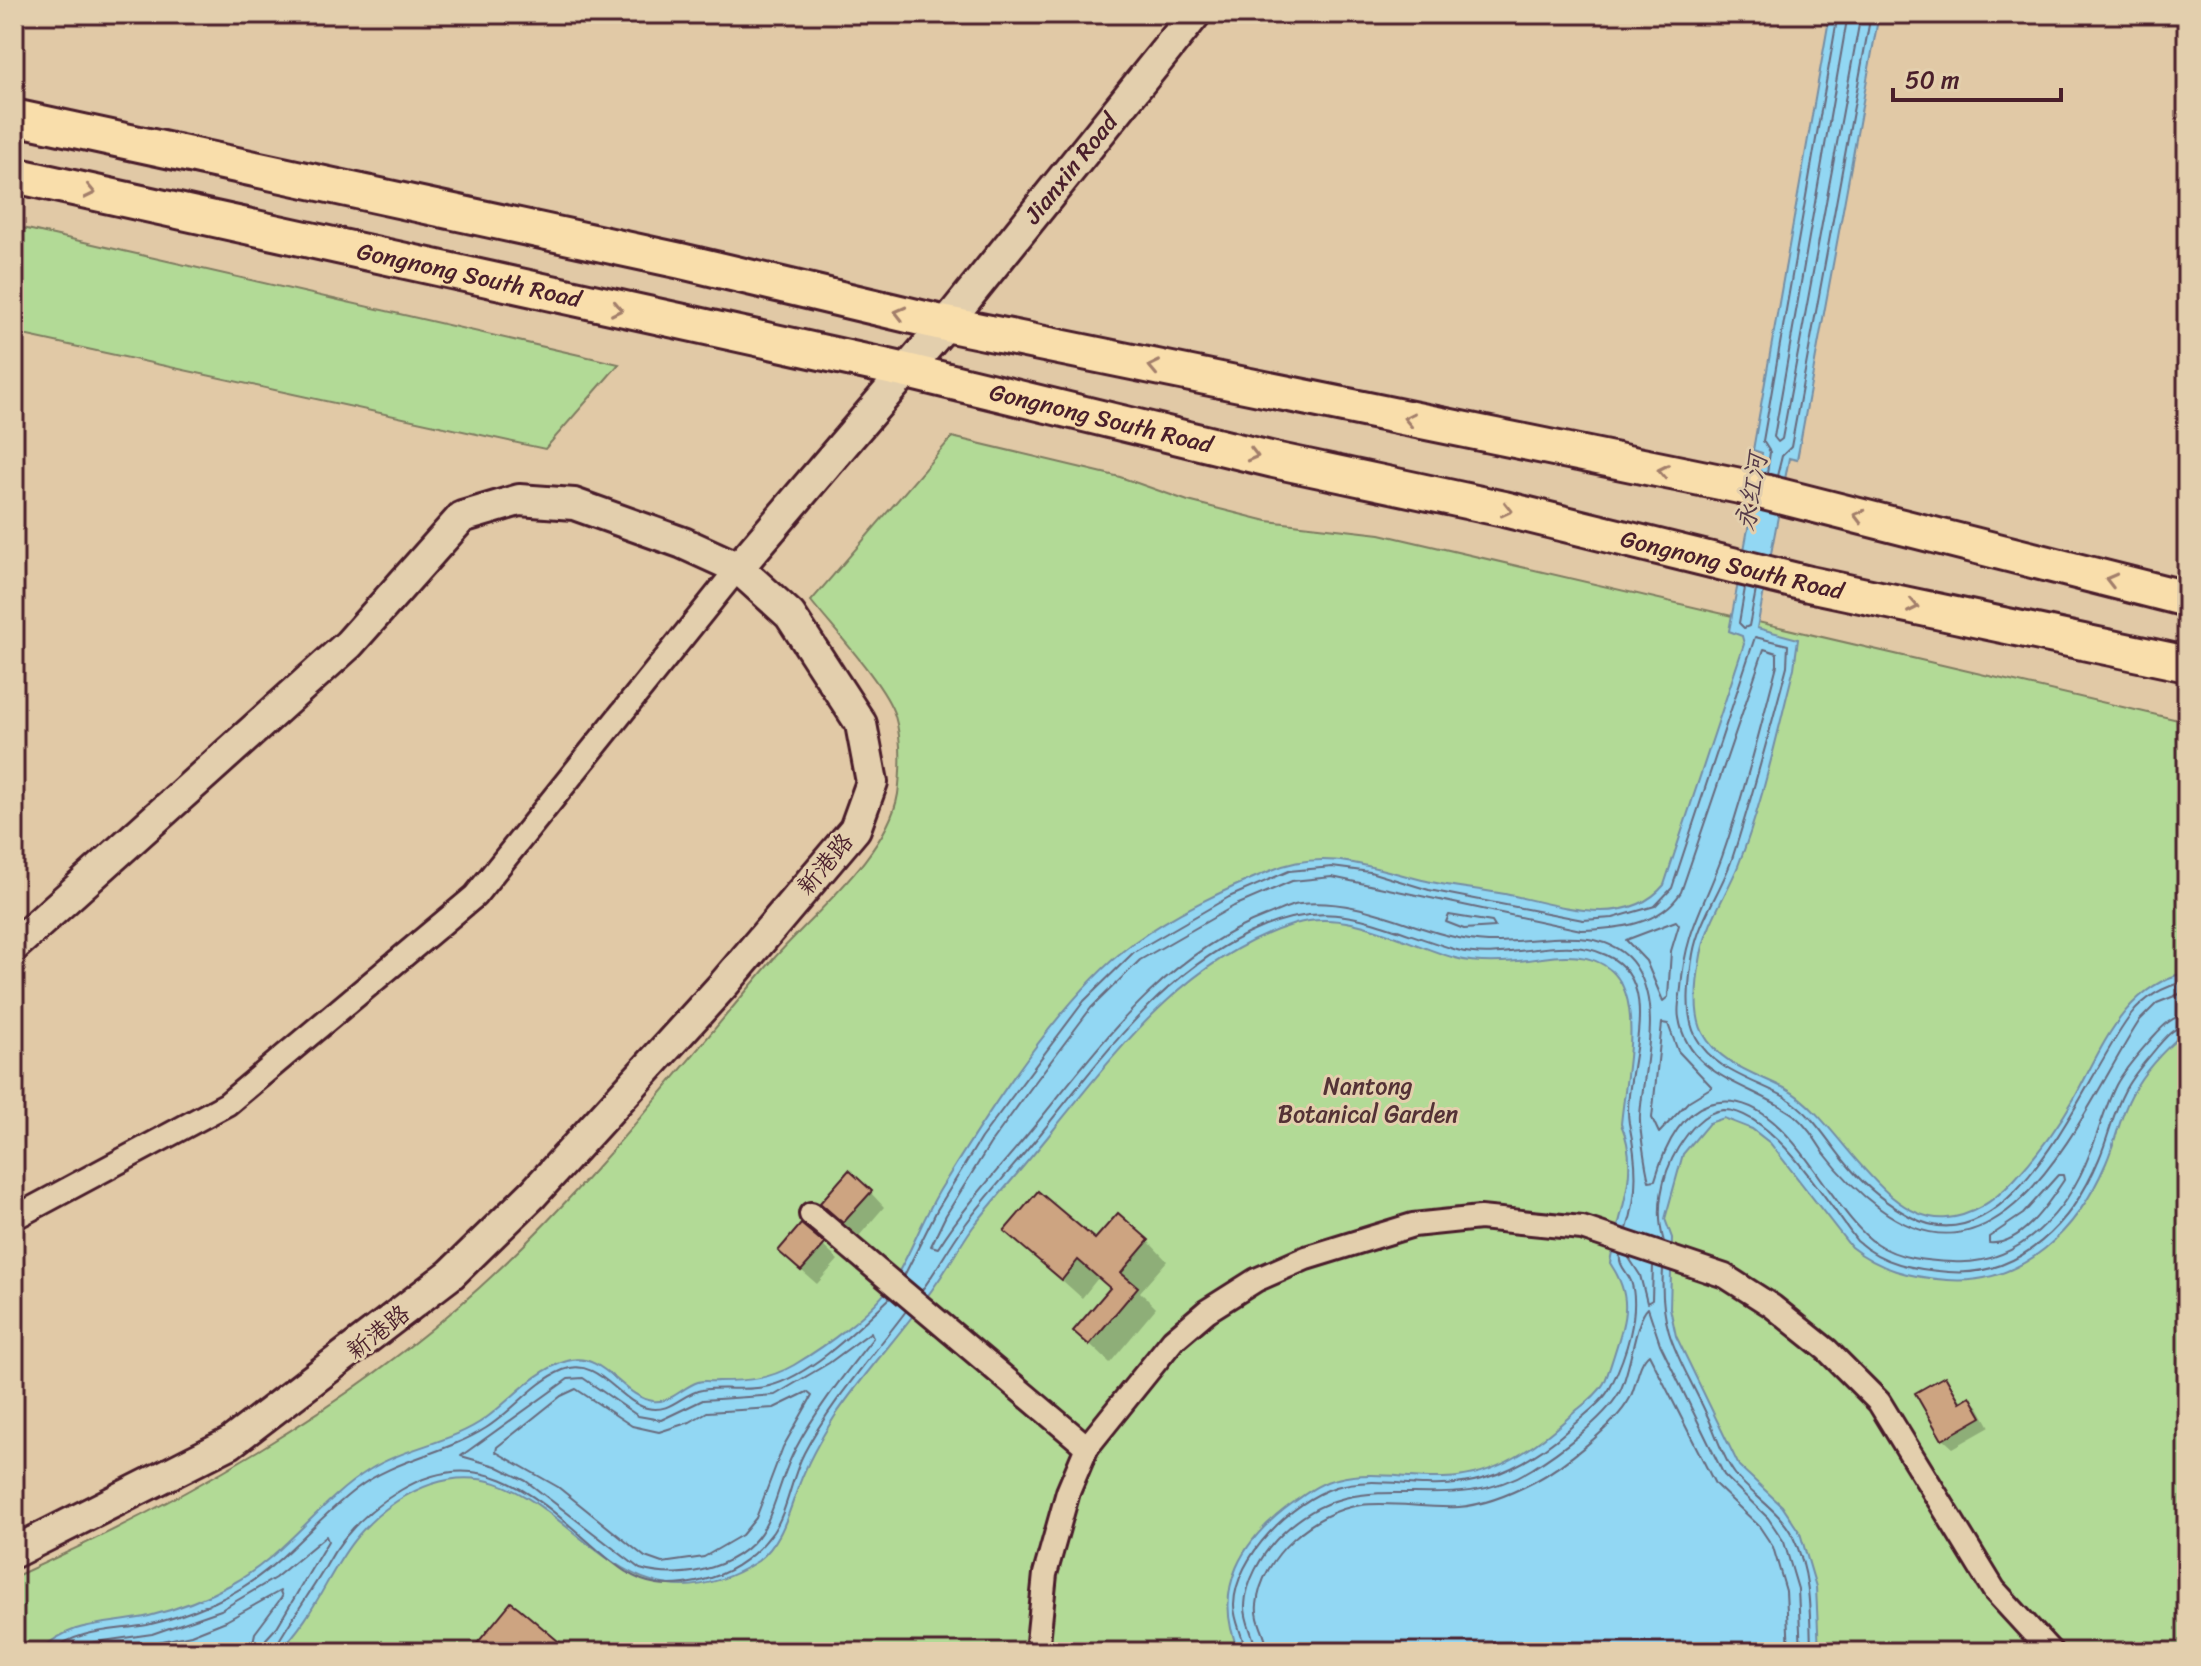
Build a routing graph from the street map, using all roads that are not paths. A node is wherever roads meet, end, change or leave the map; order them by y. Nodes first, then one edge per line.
1 (1195, 14) edge
2 (14, 117) edge
3 (14, 175) edge
4 (946, 324) junction
5 (907, 371) junction
6 (738, 568) junction
7 (2187, 599) edge
8 (2187, 664) edge
9 (14, 946) edge
10 (811, 1214) dead end
11 (14, 1218) edge
12 (1087, 1447) junction
13 (14, 1552) edge
14 (1037, 1652) edge
15 (2051, 1652) edge

1 - 4 street, Jianxin Road
4 -> 2 main road
3 -> 5 main road, Gongnong South Road
4 - 5 street, Jianxin Road
7 -> 4 main road
5 - 6 street, Jianxin Road
5 -> 8 main road, Gongnong South Road
6 - 9 street, 新港路
6 - 11 street
6 - 13 street, 新港路
10 - 12 street
12 - 14 street
12 - 15 street

